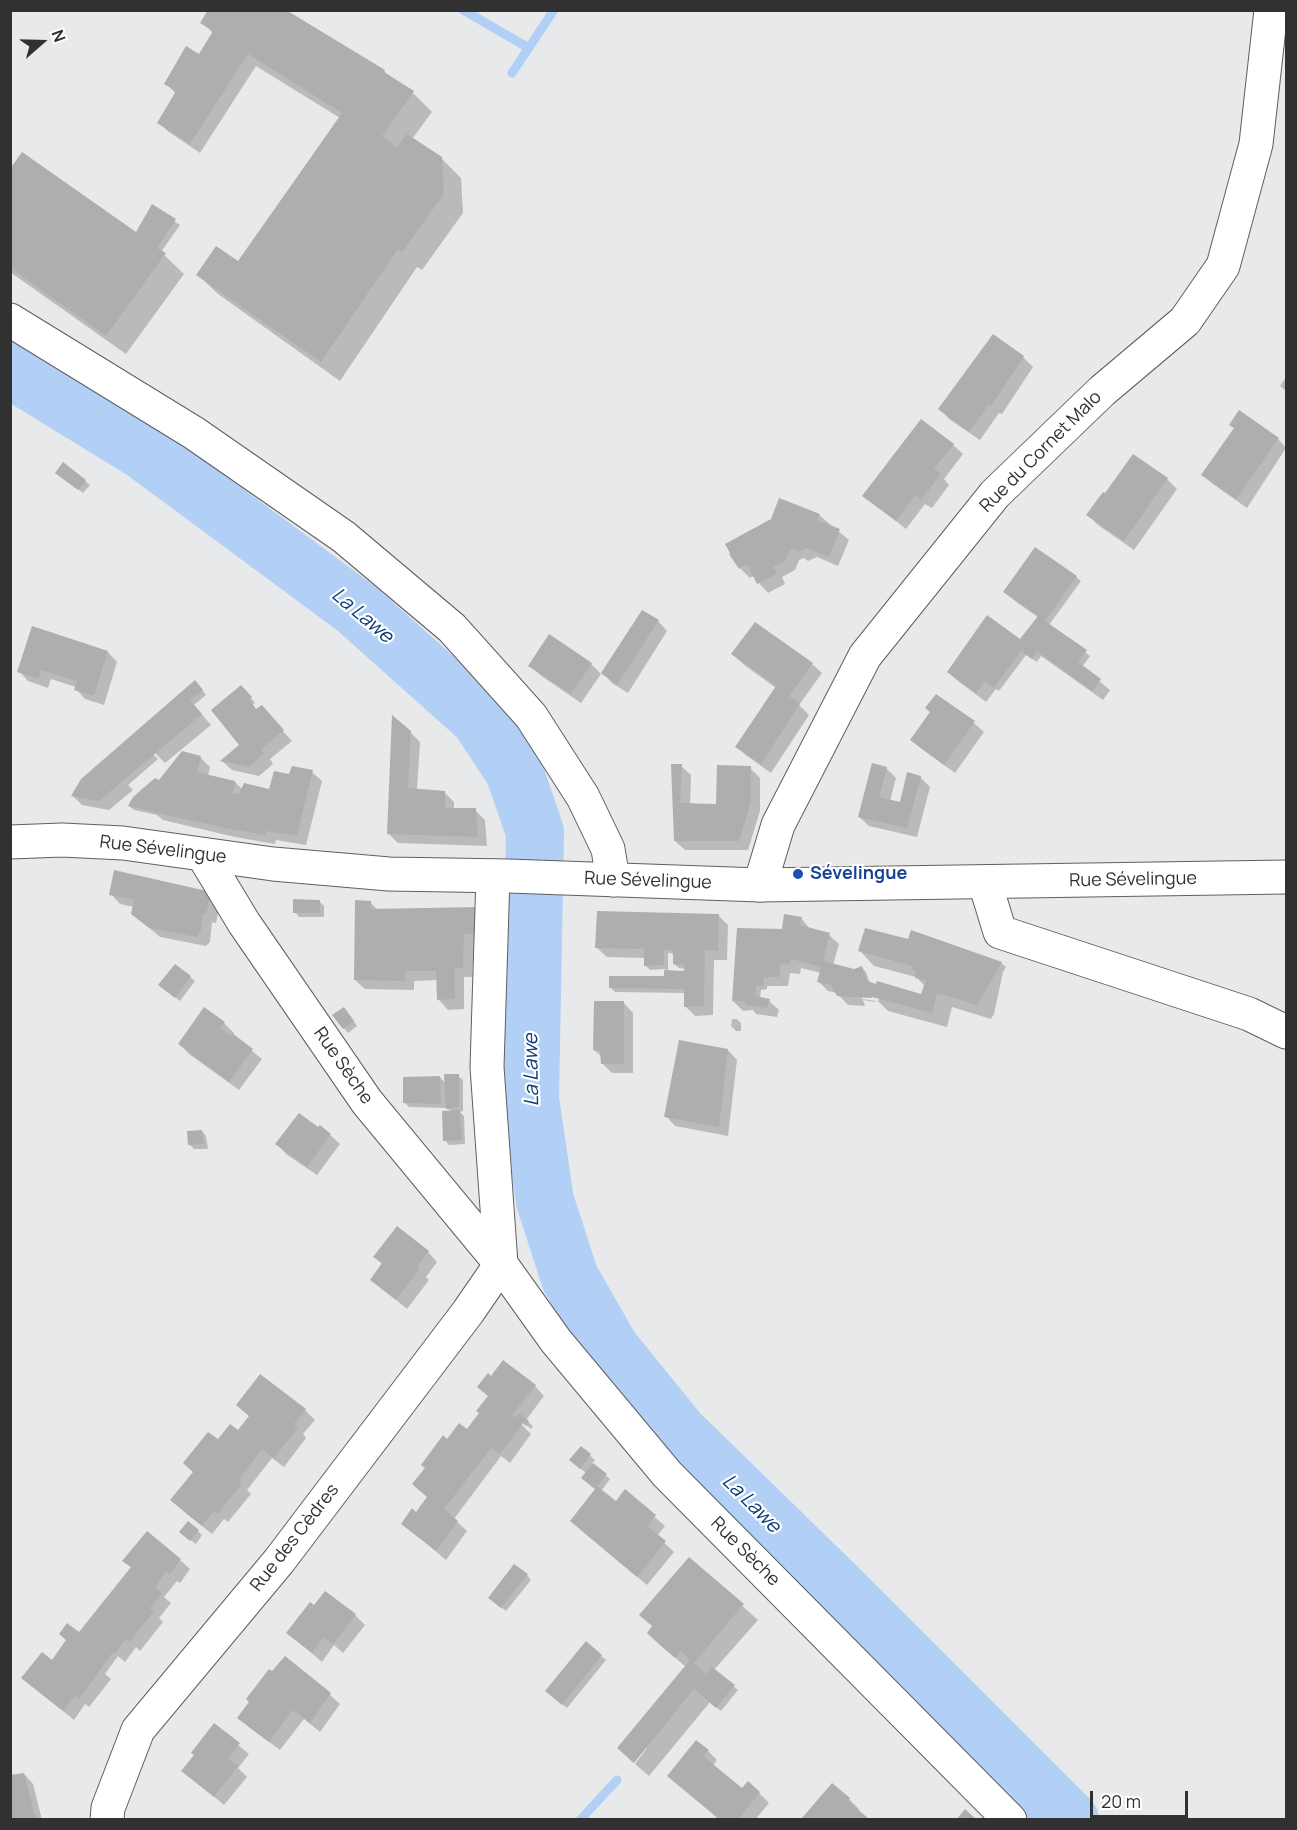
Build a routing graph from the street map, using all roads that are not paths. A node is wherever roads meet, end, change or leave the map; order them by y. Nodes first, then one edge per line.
1 (1271, 10) edge
2 (10, 320) edge
3 (10, 842) edge
4 (203, 855) junction
5 (501, 876) junction
6 (1287, 877) edge
7 (613, 880) junction
8 (985, 883) junction
9 (760, 885) junction
10 (1287, 1032) edge
11 (501, 1264) junction
12 (107, 1820) edge
13 (1011, 1820) edge

1 - 9 street, Rue du Cornet Malo
2 - 7 street
3 - 4 street, Rue Sévelingue
4 - 5 street, Rue Sévelingue
4 - 11 street, Rue Sèche
5 - 7 street, Rue Sévelingue
5 - 11 street
6 - 8 street, Rue Sévelingue
7 - 9 street, Rue Sévelingue
8 - 9 street, Rue Sévelingue
8 - 10 street
11 - 12 street, Rue des Cèdres
11 - 13 street, Rue Sèche

